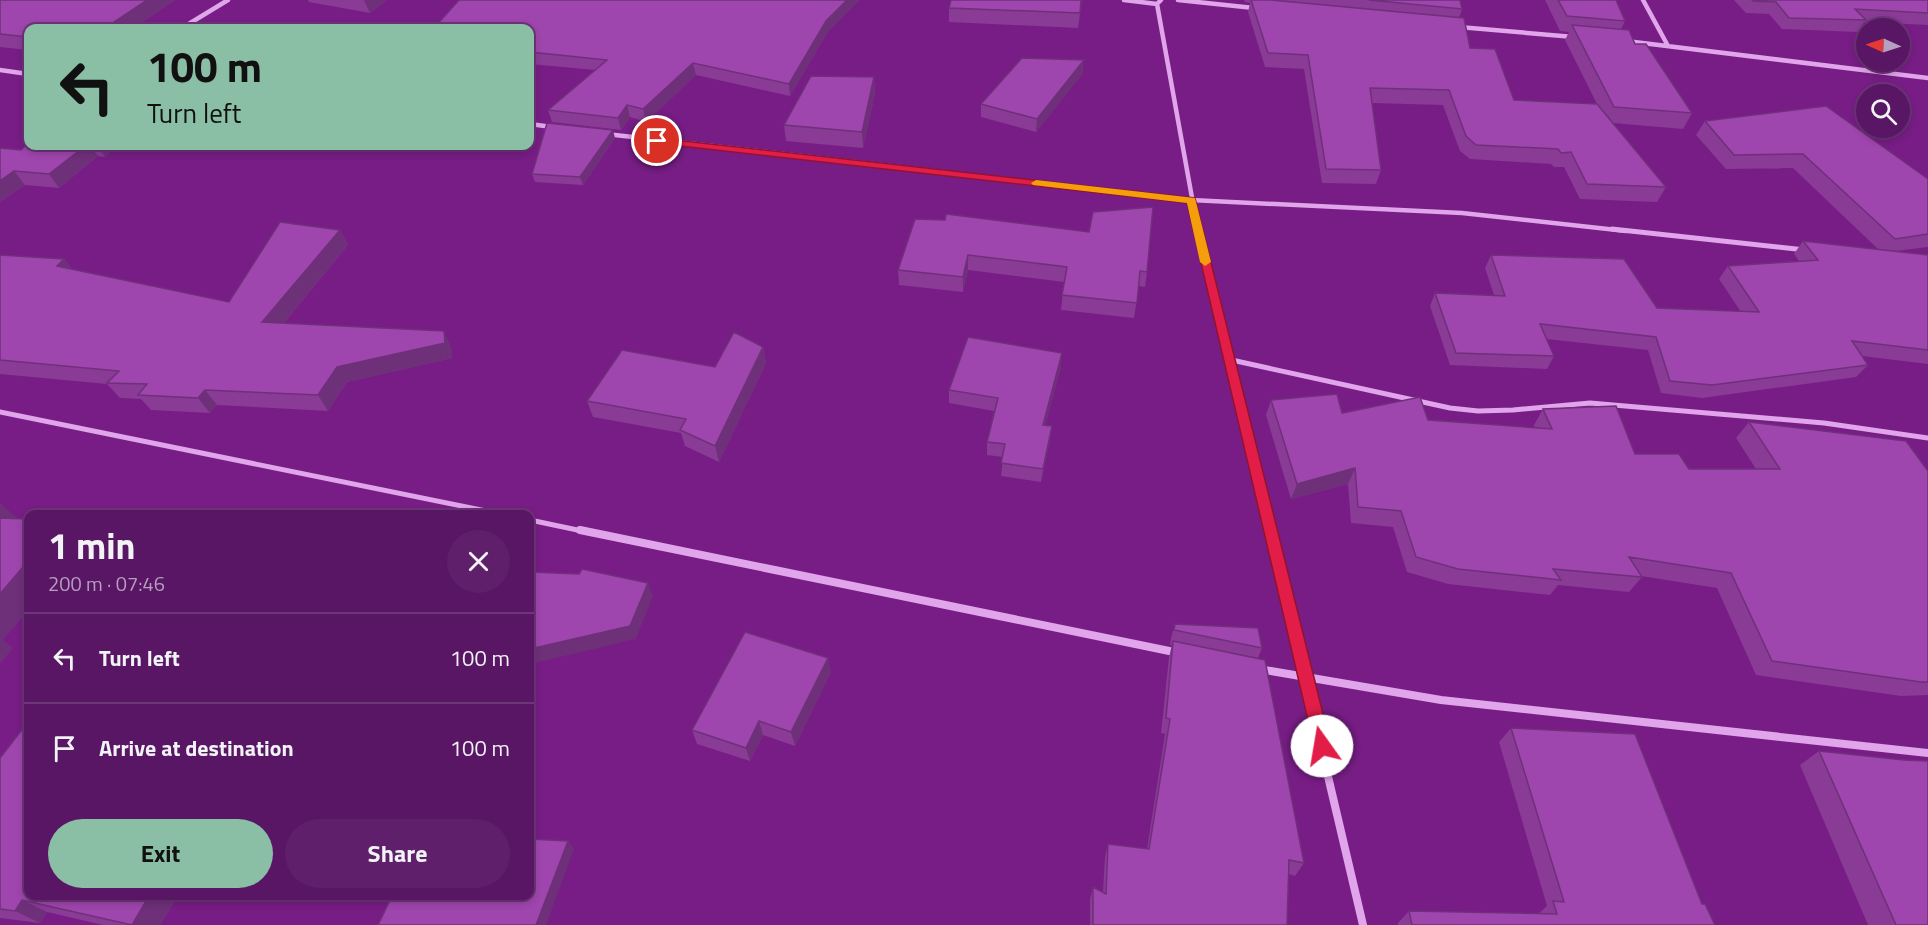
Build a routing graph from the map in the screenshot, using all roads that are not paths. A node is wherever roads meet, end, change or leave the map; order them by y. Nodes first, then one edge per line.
1 (228, 0) edge
2 (1124, 0) edge
3 (1178, 0) edge
4 (1643, 0) edge
5 (1159, 2) edge
6 (1258, 9) edge
7 (189, 24) edge
8 (1447, 27) edge
9 (1583, 38) edge
10 (1617, 40) edge
11 (1668, 46) junction
12 (0, 70) edge
13 (24, 73) edge
14 (1928, 78) edge
15 (534, 124) edge
16 (564, 128) edge
17 (598, 133) edge
18 (1191, 200) junction
19 (1812, 251) edge
20 (1227, 359) junction
21 (0, 412) edge
22 (1928, 438) edge
23 (481, 510) edge
24 (534, 521) edge
25 (1191, 655) edge
26 (1249, 667) edge
27 (1307, 679) junction
28 (1928, 753) edge
29 (1363, 925) edge

1 - 7 street
2 - 5 street
3 - 6 street
4 - 11 street
5 - 18 street
8 - 9 street
10 - 11 street
11 - 14 street
12 - 13 street
15 - 16 street
17 - 18 street
18 - 19 street
18 - 20 street
20 - 22 street
20 - 27 street
21 - 23 street
24 - 25 street
26 - 27 street
27 - 28 street
27 - 29 street

